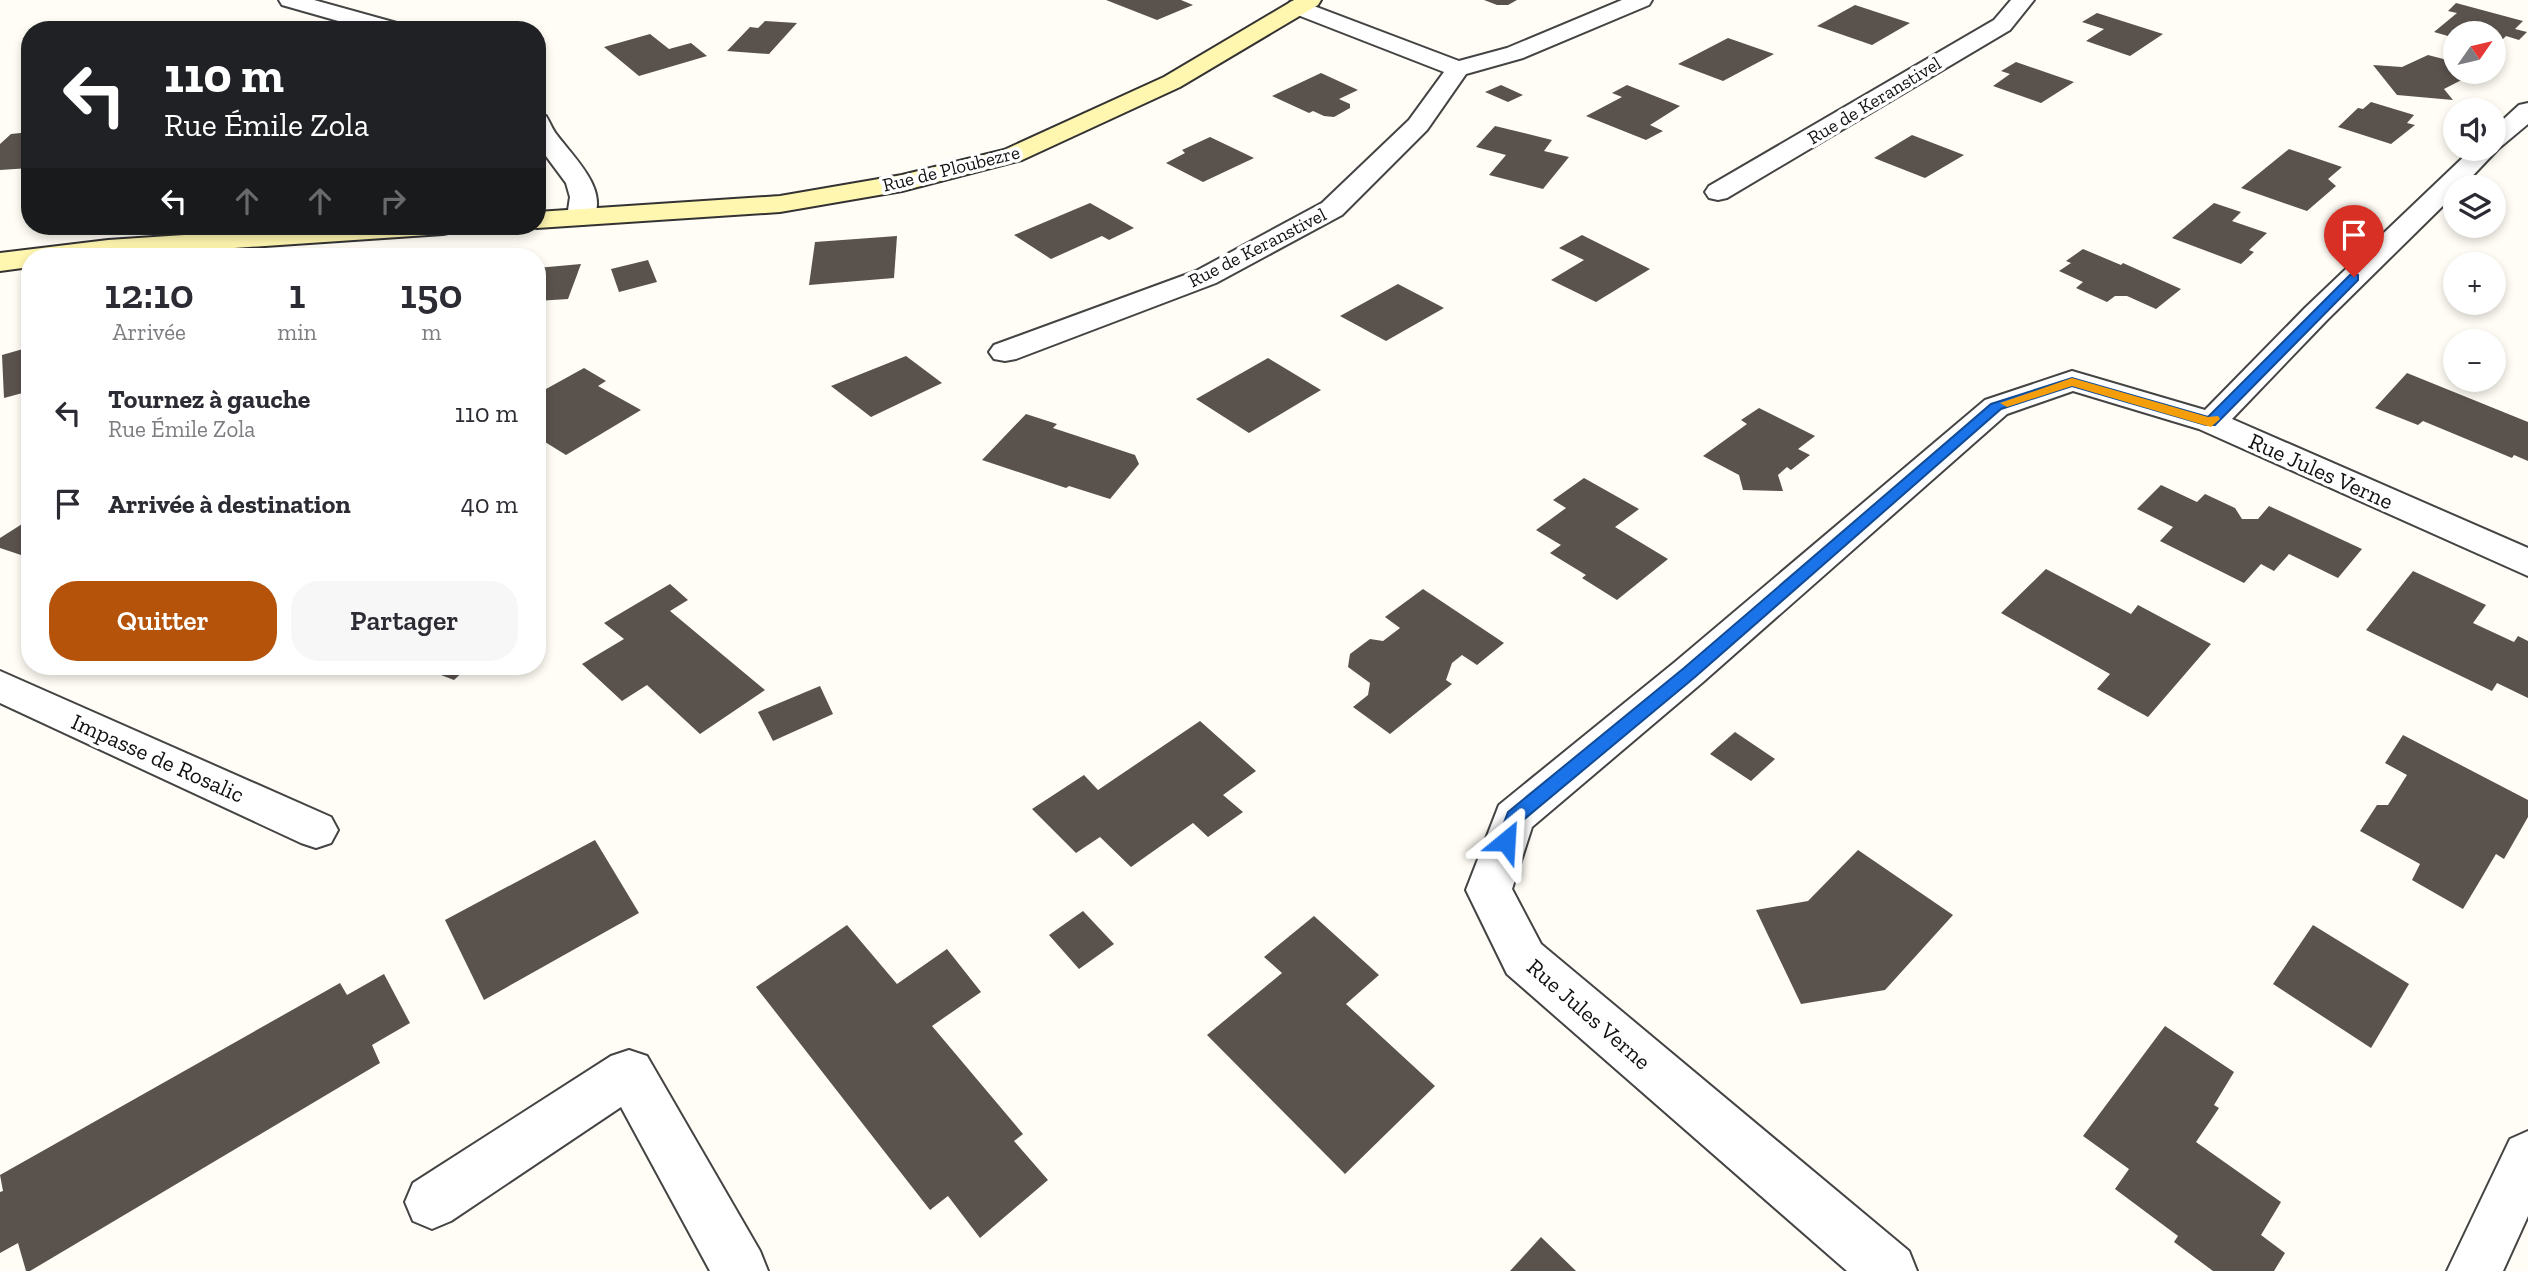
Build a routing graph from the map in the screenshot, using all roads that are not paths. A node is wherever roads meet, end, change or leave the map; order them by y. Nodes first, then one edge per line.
1 (290, 0) edge
2 (1641, 0) edge
3 (2023, 0) edge
4 (1304, 3) edge
5 (364, 21) edge
6 (1458, 69) junction
7 (2528, 110) edge
8 (2506, 131) edge
9 (546, 138) edge
10 (2474, 161) edge
11 (1718, 192) dead end
12 (580, 217) junction
13 (546, 219) edge
14 (306, 235) edge
15 (108, 248) edge
16 (21, 259) edge
17 (0, 262) edge
18 (1005, 352) dead end
19 (2211, 422) junction
20 (2528, 563) edge
21 (0, 686) edge
22 (316, 830) dead end
23 (2528, 1157) edge
24 (432, 1202) dead end
25 (740, 1271) edge
26 (1889, 1271) edge
27 (2474, 1271) edge

1 - 5 street
2 - 6 street
3 - 11 street, Rue de Keranstivel
4 - 6 street
4 - 12 main road, Rue de Ploubezre
6 - 18 street, Rue de Keranstivel
7 - 8 street
9 - 12 street
10 - 19 street
12 - 13 main road, Rue de Ploubezre
14 - 15 main road
16 - 17 main road
19 - 20 street, Rue Jules Verne
19 - 26 street, Rue Jules Verne
21 - 22 street, Impasse de Rosalic
23 - 27 street
24 - 25 street

